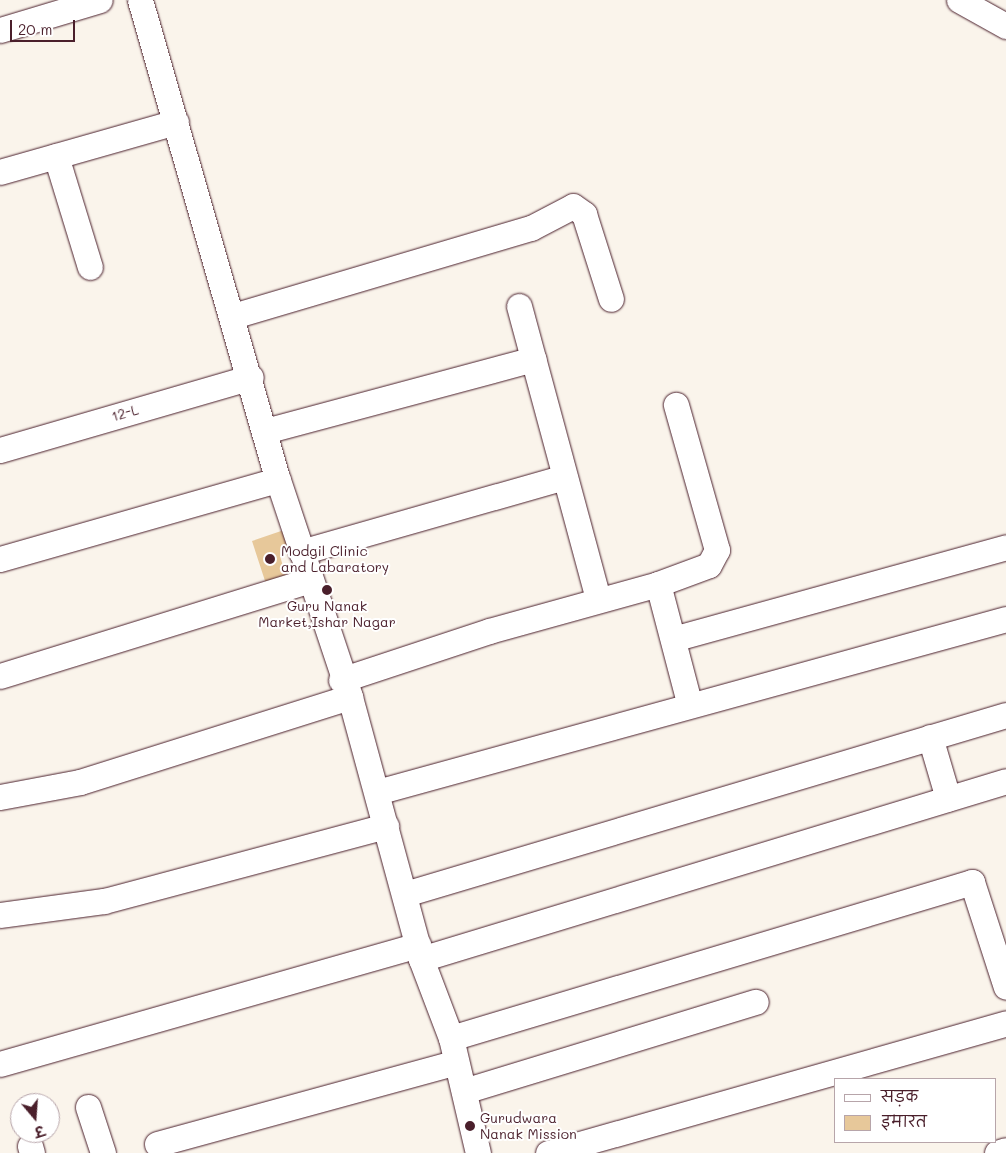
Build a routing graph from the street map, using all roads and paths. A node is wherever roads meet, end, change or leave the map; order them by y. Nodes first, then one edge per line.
1 (100, 0) edge
2 (140, 0) edge
3 (959, 0) edge
4 (1006, 26) edge
5 (0, 30) edge
6 (176, 122) junction
7 (56, 156) junction
8 (0, 172) edge
9 (90, 268) dead end
10 (611, 299) dead end
11 (519, 306) dead end
12 (233, 316) junction
13 (534, 359) junction
14 (251, 377) junction
15 (676, 405) dead end
16 (265, 430) junction
17 (0, 450) edge
18 (565, 477) junction
19 (278, 480) junction
20 (1006, 547) edge
21 (301, 552) junction
22 (0, 559) edge
23 (310, 580) junction
24 (658, 584) junction
25 (598, 599) junction
26 (1006, 619) edge
27 (673, 639) junction
28 (0, 676) edge
29 (346, 688) junction
30 (689, 702) junction
31 (1006, 715) edge
32 (930, 737) junction
33 (1006, 781) edge
34 (377, 792) junction
35 (0, 797) edge
36 (948, 798) junction
37 (386, 826) junction
38 (405, 894) junction
39 (0, 915) edge
40 (420, 952) junction
41 (1006, 987) edge
42 (756, 1002) dead end
43 (1006, 1023) edge
44 (453, 1050) junction
45 (0, 1064) edge
46 (464, 1091) junction
47 (88, 1107) dead end
48 (157, 1144) dead end
49 (1006, 1150) edge
50 (103, 1153) edge
51 (478, 1153) edge
52 (548, 1153) edge
53 (997, 1153) edge

1 - 5 street
2 - 6 street
3 - 4 street
6 - 7 street
6 - 12 street
7 - 8 street
7 - 9 street
10 - 12 street
11 - 13 street
12 - 14 street
13 - 16 street
13 - 18 street
14 - 16 street
14 - 17 street, 12-L
15 - 24 street
16 - 19 street
18 - 21 street
18 - 25 street
19 - 21 street
19 - 22 street
20 - 27 street
21 - 23 street
23 - 28 street
23 - 29 street
24 - 25 street
24 - 27 street
25 - 29 street
26 - 30 street
27 - 30 street
29 - 34 street
29 - 35 street
30 - 34 street
31 - 32 street
32 - 36 street
32 - 38 street
33 - 36 street
34 - 37 street
36 - 40 street
37 - 38 street
37 - 39 street
38 - 40 street
40 - 44 street
40 - 45 street
41 - 44 street
42 - 46 street
43 - 52 street
44 - 46 street
44 - 48 street
46 - 51 street
47 - 50 street
49 - 53 street

